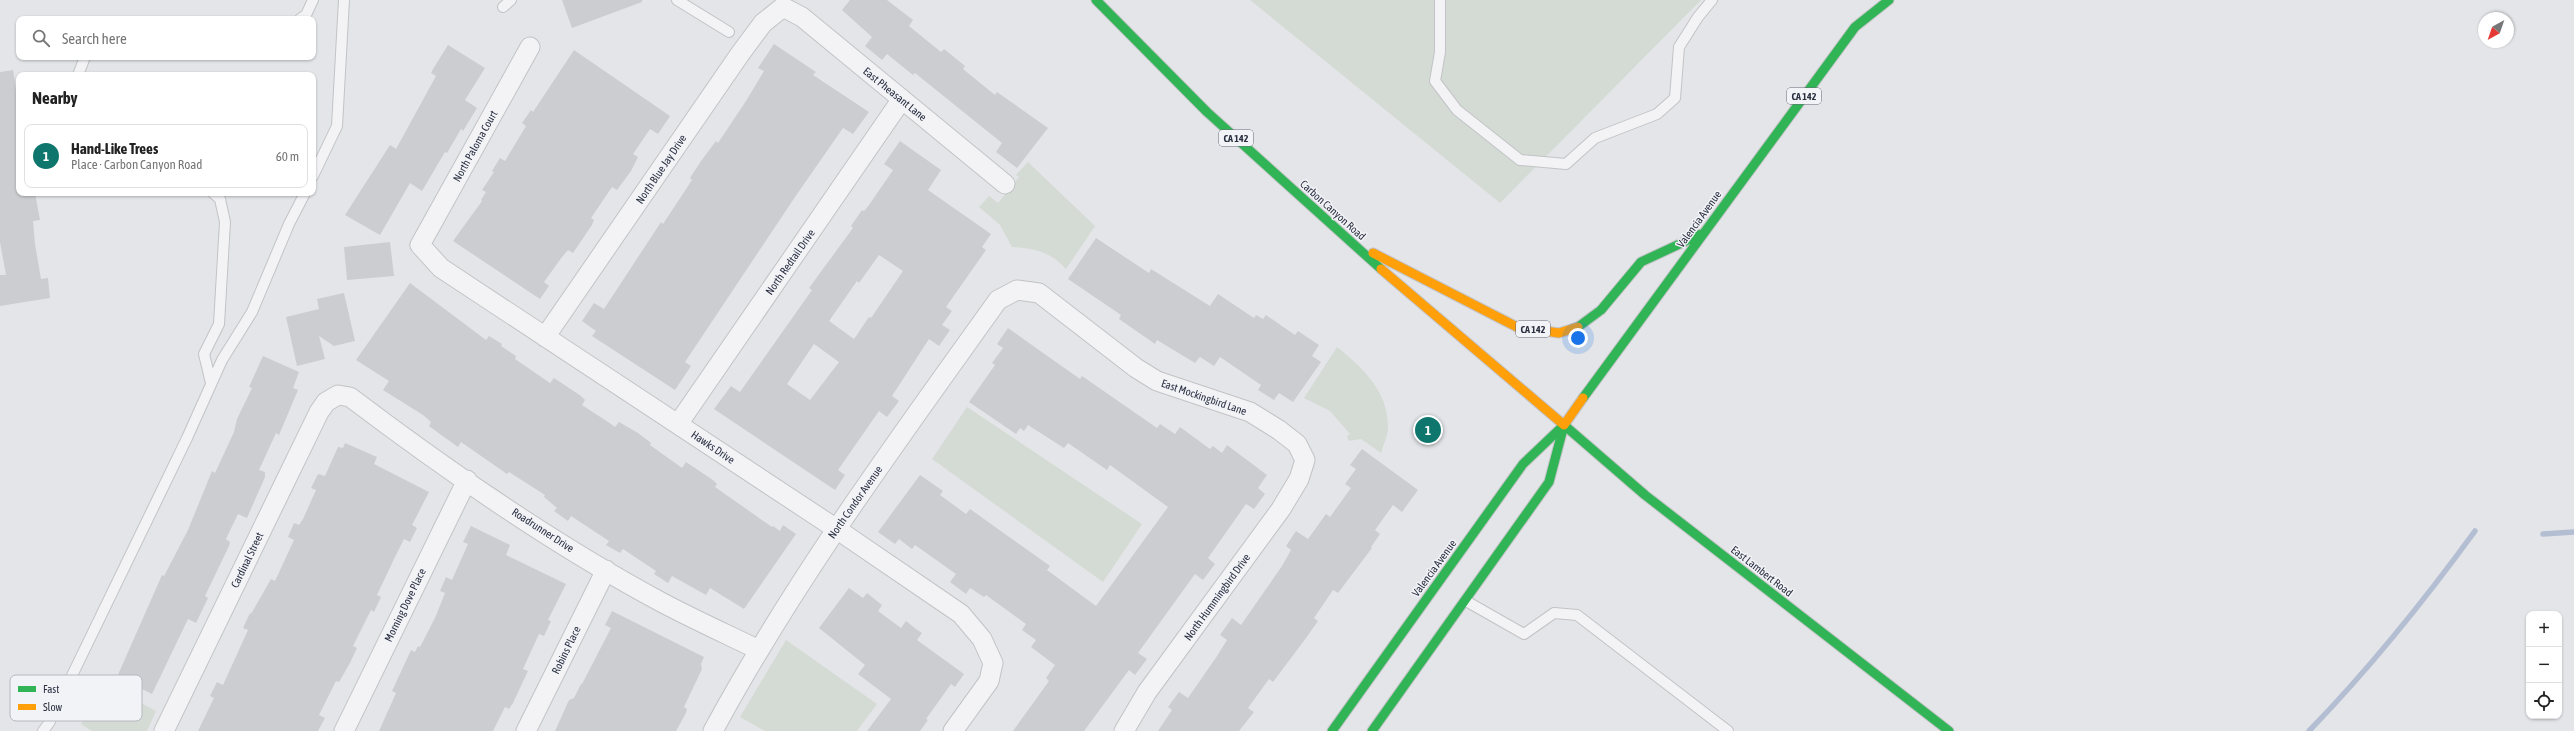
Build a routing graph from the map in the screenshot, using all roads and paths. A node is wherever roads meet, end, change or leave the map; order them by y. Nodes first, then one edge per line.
1 (313, 0) edge
2 (344, 0) edge
3 (511, 0) edge
4 (677, 0) edge
5 (1096, 0) edge
6 (1440, 0) edge
7 (1712, 0) edge
8 (1889, 0) edge
9 (502, 7) dead end
10 (783, 7) joint
11 (1863, 7) dead end
12 (304, 16) edge
13 (1855, 27) junction
14 (729, 32) dead end
15 (530, 47) dead end
16 (84, 60) edge
17 (79, 72) edge
18 (902, 99) junction
19 (316, 170) edge
20 (1005, 184) dead end
21 (216, 196) edge
22 (303, 196) edge
23 (1704, 233) junction
24 (1347, 239) junction
25 (420, 245) joint
26 (1017, 290) joint
27 (546, 337) junction
28 (211, 383) junction
29 (338, 395) joint
30 (678, 424) junction
31 (1564, 426) junction
32 (1305, 460) joint
33 (467, 480) junction
34 (836, 528) junction
35 (606, 570) junction
36 (1466, 601) junction
37 (759, 650) junction
38 (73, 675) edge
39 (50, 721) edge
40 (43, 731) edge
41 (164, 731) edge
42 (344, 731) edge
43 (526, 731) edge
44 (713, 731) edge
45 (953, 731) edge
46 (1124, 731) edge
47 (1332, 731) edge
48 (1372, 731) edge
49 (1728, 731) edge
50 (1949, 731) edge

1 - 12 lane
2 - 19 lane
3 - 9 lane
4 - 14 lane
5 - 24 main road, Carbon Canyon Road / CA 142
6 - 7 lane
8 - 13 main road, Valencia Avenue / CA 142
10 - 18 street, East Pheasant Lane
10 - 27 street, North Blue Jay Drive
11 - 13 main road, Valencia Avenue / CA 142
13 - 23 main road, Valencia Avenue / CA 142
15 - 25 street, North Paloma Court
16 - 17 lane
18 - 20 street, East Pheasant Lane
18 - 30 street, North Redtail Drive
21 - 28 lane
22 - 28 lane
23 - 24 main road, CA 142
23 - 31 main road, Valencia Avenue / CA 142
24 - 31 main road, Carbon Canyon Road / CA 142
25 - 27 street, Hawks Drive
26 - 32 street, East Mockingbird Lane
26 - 34 street, North Condor Avenue
27 - 30 street, Hawks Drive
28 - 38 lane
29 - 33 street, Roadrunner Drive
29 - 41 street, Cardinal Street
30 - 34 street, Hawks Drive
31 - 36 main road, Valencia Avenue
31 - 47 main road, Valencia Avenue
31 - 50 main road, East Lambert Road
32 - 46 street, North Hummingbird Drive
33 - 35 street, Roadrunner Drive
33 - 42 street, Morning Dove Place
34 - 37 street, North Condor Avenue
34 - 45 street, Hawks Drive
35 - 37 street, Roadrunner Drive
35 - 43 street, Robins Place
36 - 48 main road, Valencia Avenue
36 - 49 lane
37 - 44 street, North Condor Avenue
39 - 40 lane

